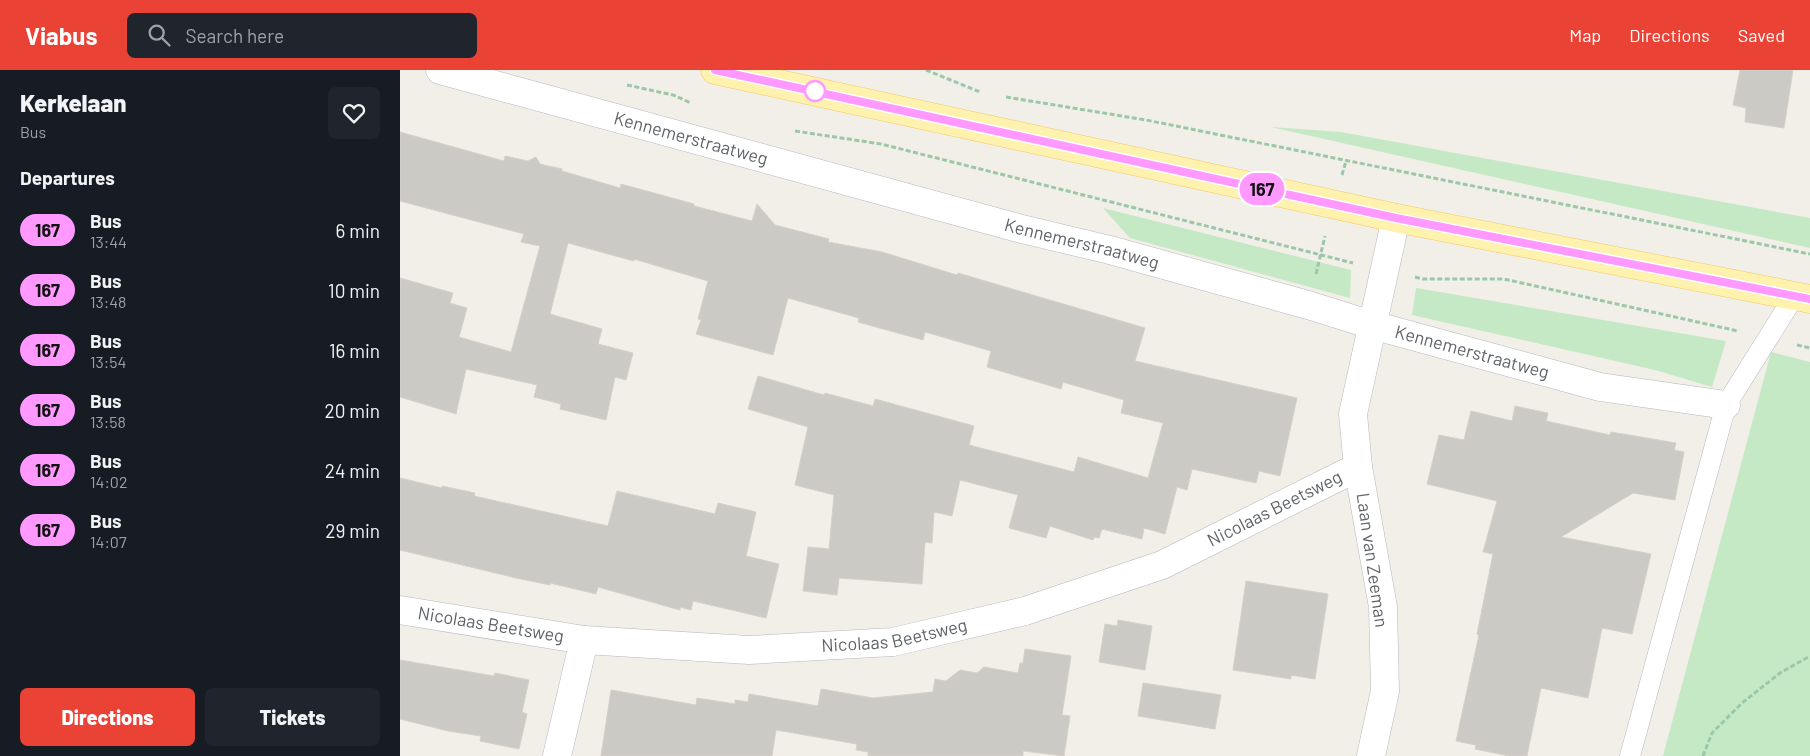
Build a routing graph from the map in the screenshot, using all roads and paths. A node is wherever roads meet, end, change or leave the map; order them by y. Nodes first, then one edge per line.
1 (440, 70) edge
2 (715, 70) edge
3 (926, 70) edge
4 (625, 84) dead end
5 (985, 94) dead end
6 (1004, 97) dead end
7 (698, 106) dead end
8 (788, 130) dead end
9 (1396, 218) junction
10 (1810, 254) edge
11 (1385, 272) junction
12 (1803, 297) edge
13 (1372, 325) junction
14 (1767, 338) junction
15 (1810, 348) edge
16 (1726, 405) junction
17 (1358, 467) junction
18 (400, 610) edge
19 (584, 640) junction
20 (1810, 656) edge
21 (557, 756) edge
22 (1371, 756) edge
23 (1630, 756) edge
24 (1703, 756) edge

1 - 13 street, Kennemerstraatweg
2 - 9 main road
3 - 5 path
4 - 7 path, Kennemerstraatweg
6 - 10 path
8 - 11 path
9 - 11 street, Laan van Zeeman
9 - 12 main road
11 - 13 street, Laan van Zeeman
11 - 14 path
12 - 14 lane
13 - 16 street, Kennemerstraatweg
13 - 17 street, Laan van Zeeman
14 - 15 path
14 - 16 lane
16 - 23 lane
17 - 19 street, Nicolaas Beetsweg
17 - 22 street, Laan van Zeeman
18 - 19 street, Nicolaas Beetsweg
19 - 21 street
20 - 24 path

